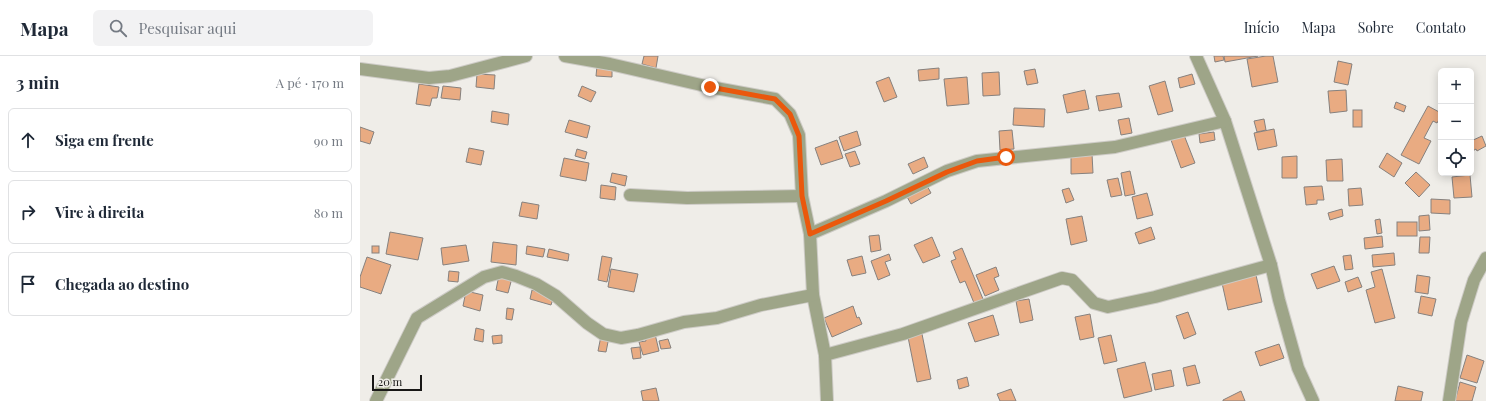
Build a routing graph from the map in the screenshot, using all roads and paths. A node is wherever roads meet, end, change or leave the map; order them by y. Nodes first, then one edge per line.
1 (526, 56) edge
2 (565, 56) edge
3 (1196, 56) edge
4 (360, 69) edge
5 (1226, 121) junction
6 (630, 195) dead end
7 (802, 196) junction
8 (810, 234) junction
9 (1486, 258) edge
10 (1271, 265) junction
11 (813, 295) junction
12 (825, 355) junction
13 (376, 401) edge
14 (827, 401) edge
15 (1313, 401) edge
16 (1449, 401) edge

1 - 4 street
2 - 7 street
3 - 5 street
5 - 8 street
5 - 10 street
6 - 7 street
7 - 8 street
8 - 11 street
9 - 16 street
10 - 12 street
10 - 15 street
11 - 12 street
11 - 13 street
12 - 14 street

